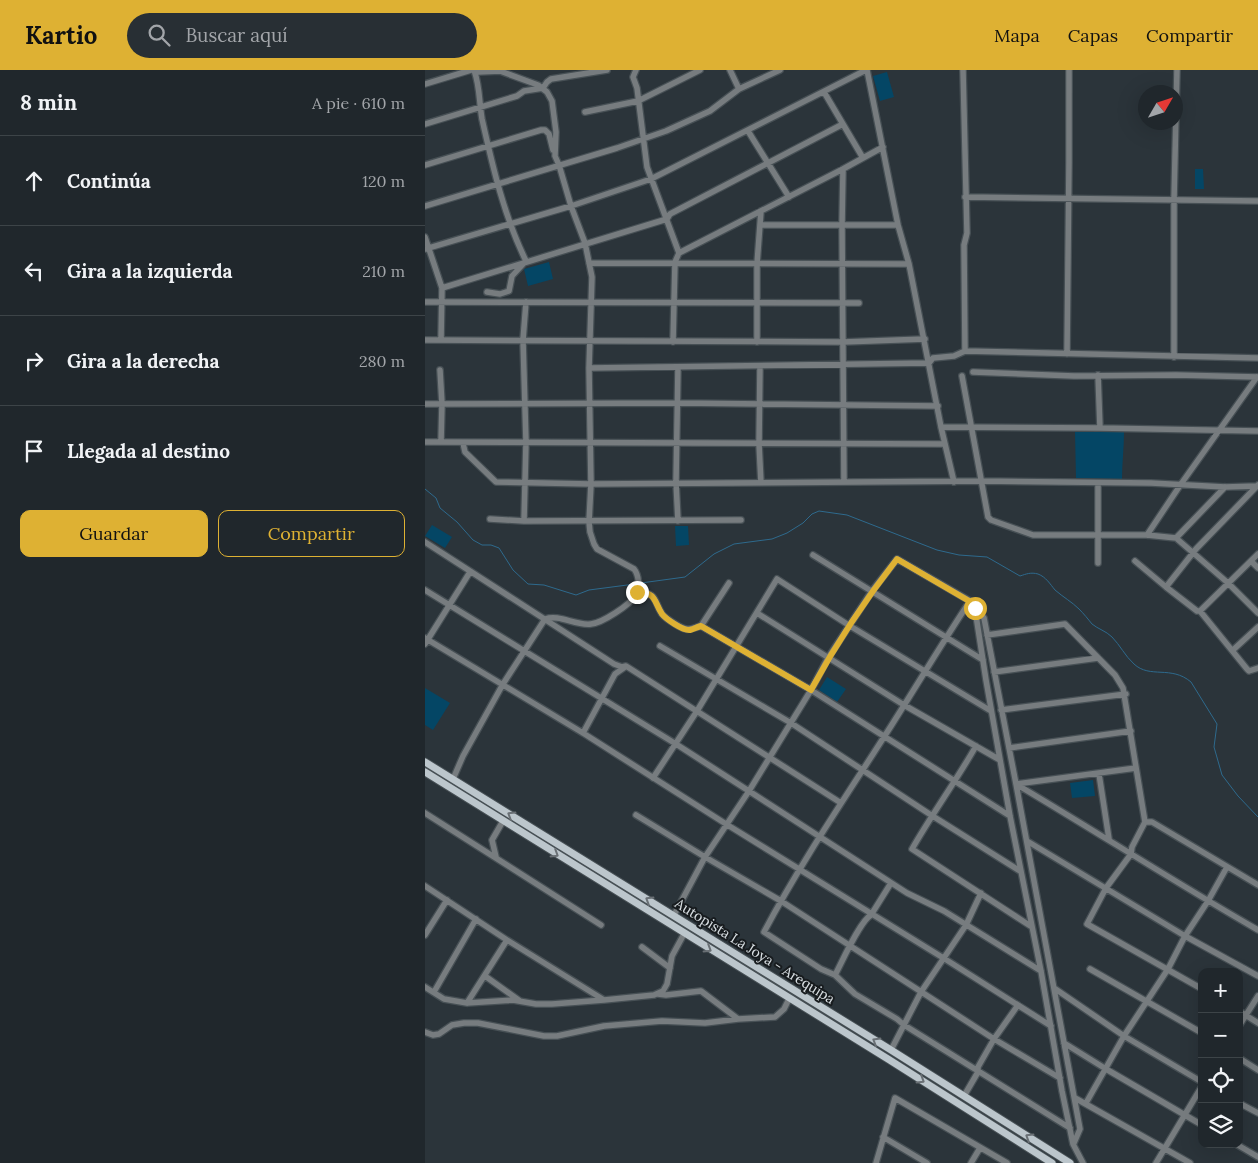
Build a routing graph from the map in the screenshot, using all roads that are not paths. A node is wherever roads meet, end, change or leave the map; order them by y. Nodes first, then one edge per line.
1 (473, 70) edge
2 (607, 70) edge
3 (636, 70) edge
4 (700, 70) edge
5 (730, 70) edge
6 (780, 70) edge
7 (867, 70) edge
8 (963, 70) edge
9 (1069, 70) edge
10 (1177, 70) edge
11 (425, 84) edge
12 (543, 88) junction
13 (739, 89) junction
14 (824, 92) junction
15 (638, 101) junction
16 (480, 108) junction
17 (585, 112) dead end
18 (425, 124) edge
19 (843, 124) junction
20 (748, 131) junction
21 (643, 139) junction
22 (488, 146) junction
23 (883, 147) junction
24 (555, 156) junction
25 (863, 158) junction
26 (767, 163) junction
27 (425, 165) edge
28 (559, 165) junction
29 (843, 169) junction
30 (651, 179) junction
31 (497, 184) junction
32 (789, 197) junction
33 (965, 197) junction
34 (1068, 199) junction
35 (1174, 200) junction
36 (1258, 201) edge
37 (425, 206) edge
38 (571, 206) junction
39 (761, 211) junction
40 (667, 219) junction
41 (509, 224) junction
42 (761, 225) junction
43 (842, 225) junction
44 (898, 225) junction
45 (425, 236) edge
46 (585, 243) junction
47 (427, 249) edge
48 (679, 253) junction
49 (526, 261) junction
50 (675, 262) junction
51 (589, 263) junction
52 (757, 264) junction
53 (843, 264) junction
54 (909, 264) junction
55 (442, 288) junction
56 (487, 292) dead end
57 (425, 302) edge
58 (441, 302) junction
59 (525, 302) junction
60 (591, 302) junction
61 (758, 302) junction
62 (674, 303) junction
63 (843, 303) junction
64 (859, 303) dead end
65 (425, 340) edge
66 (441, 340) junction
67 (523, 340) junction
68 (589, 340) junction
69 (925, 340) junction
70 (673, 342) junction
71 (757, 342) junction
72 (843, 342) junction
73 (965, 351) junction
74 (1067, 354) junction
75 (1174, 357) junction
76 (1258, 358) edge
77 (929, 364) junction
78 (678, 366) junction
79 (760, 366) junction
80 (844, 366) junction
81 (589, 368) junction
82 (440, 370) dead end
83 (973, 372) dead end
84 (1098, 375) junction
85 (963, 376) dead end
86 (1257, 377) edge
87 (678, 403) junction
88 (425, 404) edge
89 (442, 404) junction
90 (525, 404) junction
91 (590, 404) junction
92 (761, 404) junction
93 (844, 404) junction
94 (938, 406) junction
95 (941, 427) junction
96 (973, 428) junction
97 (1100, 428) junction
98 (1219, 430) junction
99 (1258, 431) edge
100 (425, 442) edge
101 (441, 442) junction
102 (525, 442) junction
103 (591, 442) junction
104 (463, 443) junction
105 (676, 443) junction
106 (759, 444) junction
107 (844, 444) junction
108 (945, 444) junction
109 (982, 481) junction
110 (676, 482) junction
111 (844, 482) junction
112 (954, 482) junction
113 (1098, 482) junction
114 (524, 483) junction
115 (761, 483) junction
116 (591, 484) junction
117 (1181, 484) junction
118 (1258, 486) edge
119 (1225, 487) junction
120 (490, 520) dead end
121 (741, 520) dead end
122 (677, 521) junction
123 (524, 522) junction
124 (589, 522) junction
125 (1099, 534) junction
126 (1147, 536) junction
127 (1176, 538) junction
128 (425, 542) edge
129 (1194, 552) junction
130 (1258, 554) edge
131 (813, 555) dead end
132 (1135, 561) dead end
133 (1251, 561) junction
134 (1098, 563) dead end
135 (1258, 568) edge
136 (470, 572) junction
137 (729, 583) dead end
138 (1228, 583) junction
139 (1165, 588) junction
140 (425, 590) edge
141 (872, 591) junction
142 (637, 592) junction
143 (969, 601) junction
144 (449, 606) junction
145 (975, 608) junction
146 (1200, 611) junction
147 (757, 613) junction
148 (1258, 613) edge
149 (545, 619) junction
150 (701, 626) junction
151 (850, 626) junction
152 (1258, 627) edge
153 (987, 635) junction
154 (946, 638) junction
155 (426, 641) edge
156 (660, 646) dead end
157 (735, 646) junction
158 (1233, 650) junction
159 (524, 652) junction
160 (828, 658) junction
161 (1098, 658) junction
162 (983, 660) junction
163 (626, 666) junction
164 (1255, 669) edge
165 (925, 671) junction
166 (994, 672) junction
167 (716, 679) junction
168 (503, 684) junction
169 (811, 690) junction
170 (1125, 694) junction
171 (601, 697) junction
172 (904, 705) junction
173 (991, 710) junction
174 (1001, 710) junction
175 (697, 711) junction
176 (791, 723) junction
177 (1131, 731) junction
178 (583, 733) junction
179 (885, 736) junction
180 (676, 744) junction
181 (976, 746) junction
182 (1009, 748) junction
183 (769, 757) junction
184 (1000, 760) junction
185 (425, 762) edge
186 (1136, 768) junction
187 (863, 770) junction
188 (425, 772) edge
189 (1099, 774) junction
190 (653, 778) junction
191 (453, 779) junction
192 (955, 781) junction
193 (1016, 784) junction
194 (749, 790) junction
195 (841, 803) junction
196 (425, 813) edge
197 (635, 814) dead end
198 (931, 815) junction
199 (1010, 816) junction
200 (503, 821) junction
201 (1145, 822) junction
202 (726, 824) junction
203 (820, 838) junction
204 (1109, 839) junction
205 (1027, 841) junction
206 (1131, 854) junction
207 (496, 857) junction
208 (705, 857) junction
209 (1227, 867) junction
210 (800, 870) junction
211 (1020, 871) junction
212 (891, 883) junction
213 (425, 886) edge
214 (1258, 886) edge
215 (1106, 888) junction
216 (981, 894) junction
217 (447, 900) junction
218 (781, 901) junction
219 (1208, 902) junction
220 (674, 915) junction
221 (871, 915) junction
222 (476, 919) junction
223 (601, 925) dead end
224 (967, 925) junction
225 (1032, 927) junction
226 (1258, 930) edge
227 (684, 934) junction
228 (425, 935) edge
229 (1185, 936) junction
230 (507, 940) junction
231 (851, 946) junction
232 (642, 947) dead end
233 (945, 959) junction
234 (670, 968) junction
235 (1089, 969) dead end
236 (1168, 969) junction
237 (1041, 971) junction
238 (835, 975) junction
239 (485, 976) junction
240 (1258, 976) edge
241 (1198, 986) edge
242 (425, 987) edge
243 (1054, 988) junction
244 (434, 992) junction
245 (921, 992) junction
246 (658, 994) junction
247 (1258, 996) edge
248 (789, 998) junction
249 (604, 1000) junction
250 (520, 1001) junction
251 (1146, 1002) junction
252 (467, 1003) junction
253 (1018, 1004) junction
254 (1242, 1013) edge
255 (1246, 1015) junction
256 (738, 1019) junction
257 (1243, 1020) edge
258 (1258, 1023) edge
259 (904, 1026) junction
260 (1051, 1026) junction
261 (1198, 1031) edge
262 (425, 1032) edge
263 (1124, 1036) junction
264 (994, 1039) junction
265 (1065, 1043) junction
266 (891, 1050) junction
267 (1243, 1061) edge
268 (1106, 1069) junction
269 (1258, 1070) edge
270 (978, 1072) junction
271 (1060, 1078) junction
272 (1198, 1080) edge
273 (1198, 1093) edge
274 (964, 1096) junction
275 (1075, 1098) junction
276 (1086, 1103) junction
277 (1243, 1105) edge
278 (1258, 1114) edge
279 (1185, 1115) junction
280 (1198, 1123) edge
281 (1070, 1128) junction
282 (883, 1137) junction
283 (1073, 1144) junction
284 (980, 1148) junction
285 (1164, 1148) junction
286 (1243, 1148) edge
287 (1258, 1157) edge
288 (876, 1163) edge
289 (927, 1163) edge
290 (971, 1163) edge
291 (1007, 1163) edge
292 (1052, 1163) edge
293 (1070, 1163) edge
294 (1083, 1163) edge
295 (1156, 1163) edge
296 (1189, 1163) edge

1 - 11 street
1 - 12 street
1 - 16 street
2 - 12 street
3 - 15 street
4 - 15 street
5 - 13 street
6 - 13 street
7 - 14 street
7 - 23 street
8 - 33 street
9 - 34 street
10 - 35 street
12 - 16 street
12 - 24 street
13 - 21 street
14 - 19 street
14 - 20 street
15 - 17 street
15 - 21 street
16 - 18 street
16 - 22 street
19 - 25 street
19 - 26 street
20 - 26 street
20 - 30 street
21 - 28 street
21 - 30 street
22 - 24 street
22 - 27 street
22 - 31 street
23 - 25 street
23 - 44 street
24 - 28 street
25 - 29 street
26 - 32 street
26 - 40 street
28 - 31 street
28 - 38 street
29 - 32 street
29 - 43 street
30 - 38 street
30 - 40 street
31 - 37 street
31 - 41 street
32 - 39 street
33 - 34 street
33 - 73 street
34 - 35 street
34 - 74 street
35 - 36 street
35 - 75 street
38 - 41 street
38 - 46 street
39 - 42 street
39 - 48 street
40 - 46 street
40 - 48 street
41 - 47 street
41 - 49 street
42 - 43 street
42 - 52 street
43 - 44 street
43 - 53 street
44 - 54 street
45 - 47 street
46 - 49 street
46 - 51 street
47 - 55 street
48 - 50 street
49 - 55 street
49 - 56 street
50 - 51 street
50 - 52 street
50 - 62 street
51 - 60 street
52 - 53 street
52 - 61 street
53 - 54 street
53 - 63 street
54 - 69 street
55 - 58 street
57 - 58 street
58 - 59 street
58 - 66 street
59 - 60 street
59 - 67 street
60 - 62 street
60 - 68 street
61 - 62 street
61 - 63 street
61 - 71 street
62 - 70 street
63 - 64 street
63 - 72 street
65 - 66 street
66 - 67 street
67 - 68 street
67 - 90 street
68 - 70 street
68 - 81 street
69 - 72 street
69 - 77 street
70 - 71 street
71 - 72 street
72 - 80 street
73 - 74 street
73 - 77 street
74 - 75 street
75 - 76 street
77 - 80 street
77 - 94 street
78 - 79 street
78 - 81 street
78 - 87 street
79 - 80 street
79 - 92 street
80 - 93 street
81 - 91 street
82 - 89 street
83 - 84 street
84 - 86 street
84 - 97 street
85 - 96 street
86 - 98 street
87 - 91 street
87 - 92 street
87 - 105 street
88 - 89 street
89 - 90 street
89 - 101 street
90 - 91 street
90 - 102 street
91 - 103 street
92 - 93 street
92 - 106 street
93 - 94 street
93 - 107 street
94 - 95 street
95 - 96 street
95 - 108 street
96 - 97 street
96 - 109 street
97 - 98 street
98 - 99 street
98 - 117 street
100 - 101 street
101 - 104 street
102 - 103 street
102 - 104 street
102 - 114 street
103 - 105 street
103 - 116 street
104 - 114 street
105 - 106 street
105 - 110 street
106 - 107 street
106 - 115 street
107 - 108 street
107 - 111 street
108 - 112 street
109 - 112 street
109 - 113 street
109 - 125 street
110 - 115 street
110 - 116 street
110 - 122 street
111 - 112 street
111 - 115 street
113 - 117 street
113 - 125 street
114 - 116 street
114 - 123 street
116 - 124 street
117 - 119 street
117 - 126 street
118 - 119 street
118 - 129 street
119 - 127 street
120 - 123 street
121 - 122 street
122 - 124 street
123 - 124 street
124 - 142 street
125 - 126 street
125 - 134 street
126 - 127 street
127 - 129 street
128 - 136 street
129 - 138 street
129 - 139 street
130 - 133 street
131 - 141 street
132 - 139 street
133 - 135 street
133 - 138 street
136 - 144 street
136 - 149 street
137 - 150 street
138 - 146 street
138 - 148 street
139 - 146 street
140 - 144 street
141 - 143 street
141 - 151 street
141 - 154 street
142 - 149 street
142 - 150 street
143 - 145 street
143 - 154 street
144 - 155 street
144 - 159 street
145 - 153 street
145 - 162 street
146 - 158 street
147 - 151 street
147 - 157 street
147 - 160 street
149 - 159 street
149 - 163 street
150 - 157 street
151 - 160 street
151 - 165 street
152 - 158 street
153 - 161 street
153 - 166 street
154 - 162 street
154 - 165 street
155 - 168 street
156 - 167 street
157 - 167 street
157 - 169 street
158 - 164 street
159 - 168 street
159 - 171 street
160 - 169 street
160 - 172 street
161 - 166 street
161 - 170 street
162 - 173 street
163 - 171 street
163 - 175 street
165 - 172 street
165 - 173 street
166 - 174 street
167 - 175 street
167 - 176 street
168 - 178 street
168 - 191 street
169 - 176 street
169 - 179 street
170 - 174 street
170 - 177 street
171 - 178 street
171 - 180 street
172 - 179 street
172 - 181 street
173 - 184 street
174 - 182 street
175 - 180 street
175 - 183 street
176 - 183 street
176 - 187 street
177 - 182 street
177 - 186 street
178 - 190 street
179 - 187 street
179 - 192 street
180 - 190 street
180 - 194 street
181 - 184 street
181 - 192 street
182 - 193 street
183 - 194 street
183 - 195 street
184 - 199 street
185 - 191 main road, Autopista La Joya - Arequipa
186 - 189 street
186 - 201 street
187 - 195 street
187 - 198 street
188 - 200 main road, Autopista La Joya - Arequipa
189 - 193 street
189 - 204 street
190 - 202 street
220 -> 191 main road, Autopista La Joya - Arequipa
192 - 198 street
192 - 199 street
193 - 204 street
193 - 205 street
194 - 202 street
194 - 203 street
195 - 203 street
196 - 207 street
197 - 208 street
198 - 211 street
198 - 216 street
199 - 211 street
200 - 207 street
200 -> 227 main road, Autopista La Joya - Arequipa
201 - 206 street
201 - 209 street
202 - 208 street
202 - 210 street
203 - 210 street
203 - 212 street
204 - 206 street
205 - 215 street
205 - 243 street
206 - 215 street
206 - 219 street
207 - 223 street
208 - 218 street
208 - 220 street
209 - 214 street
209 - 219 street
210 - 218 street
210 - 221 street
211 - 225 street
212 - 221 street
212 - 224 street
213 - 217 street
215 - 229 street
215 - 236 street
216 - 224 street
216 - 225 street
217 - 222 street
217 - 228 street
218 - 231 street
218 - 238 street
219 - 226 street
219 - 229 street
266 -> 220 main road, Autopista La Joya - Arequipa
221 - 231 street
221 - 233 street
222 - 230 street
222 - 244 street
224 - 233 street
224 - 237 street
225 - 237 street
227 - 234 street
227 -> 248 main road, Autopista La Joya - Arequipa
229 - 236 street
229 - 240 street
230 - 239 street
230 - 249 street
231 - 238 street
231 - 245 street
232 - 234 street
233 - 245 street
233 - 253 street
234 - 246 street
235 - 251 street
236 - 241 street
236 - 251 street
237 - 260 street
238 - 259 street
239 - 250 street
239 - 252 street
242 - 244 street
243 - 263 street
243 - 265 street
244 - 252 street
245 - 259 street
245 - 264 street
246 - 249 street
246 - 256 street
247 - 255 street
248 - 256 street
248 -> 292 main road, Autopista La Joya - Arequipa
249 - 250 street
250 - 252 street
251 - 261 street
251 - 263 street
253 - 260 street
253 - 264 street
254 - 255 street
255 - 257 street
255 - 258 street
256 - 262 street
259 - 266 street
259 - 270 street
260 - 271 street
263 - 268 street
263 - 272 street
264 - 270 street
264 - 271 street
265 - 268 street
265 - 275 street
266 - 274 main road, Autopista La Joya - Arequipa
267 - 269 street
268 - 276 street
268 - 279 street
270 - 274 street
270 - 281 street
271 - 281 street
273 - 279 street
293 -> 274 main road, Autopista La Joya - Arequipa
275 - 276 street
275 - 283 street
276 - 285 street
277 - 278 street
279 - 280 street
279 - 285 street
281 - 283 street
282 - 284 street
282 - 288 street
282 - 289 street
283 - 294 street
284 - 290 street
284 - 291 street
285 - 295 street
285 - 296 street
286 - 287 street

